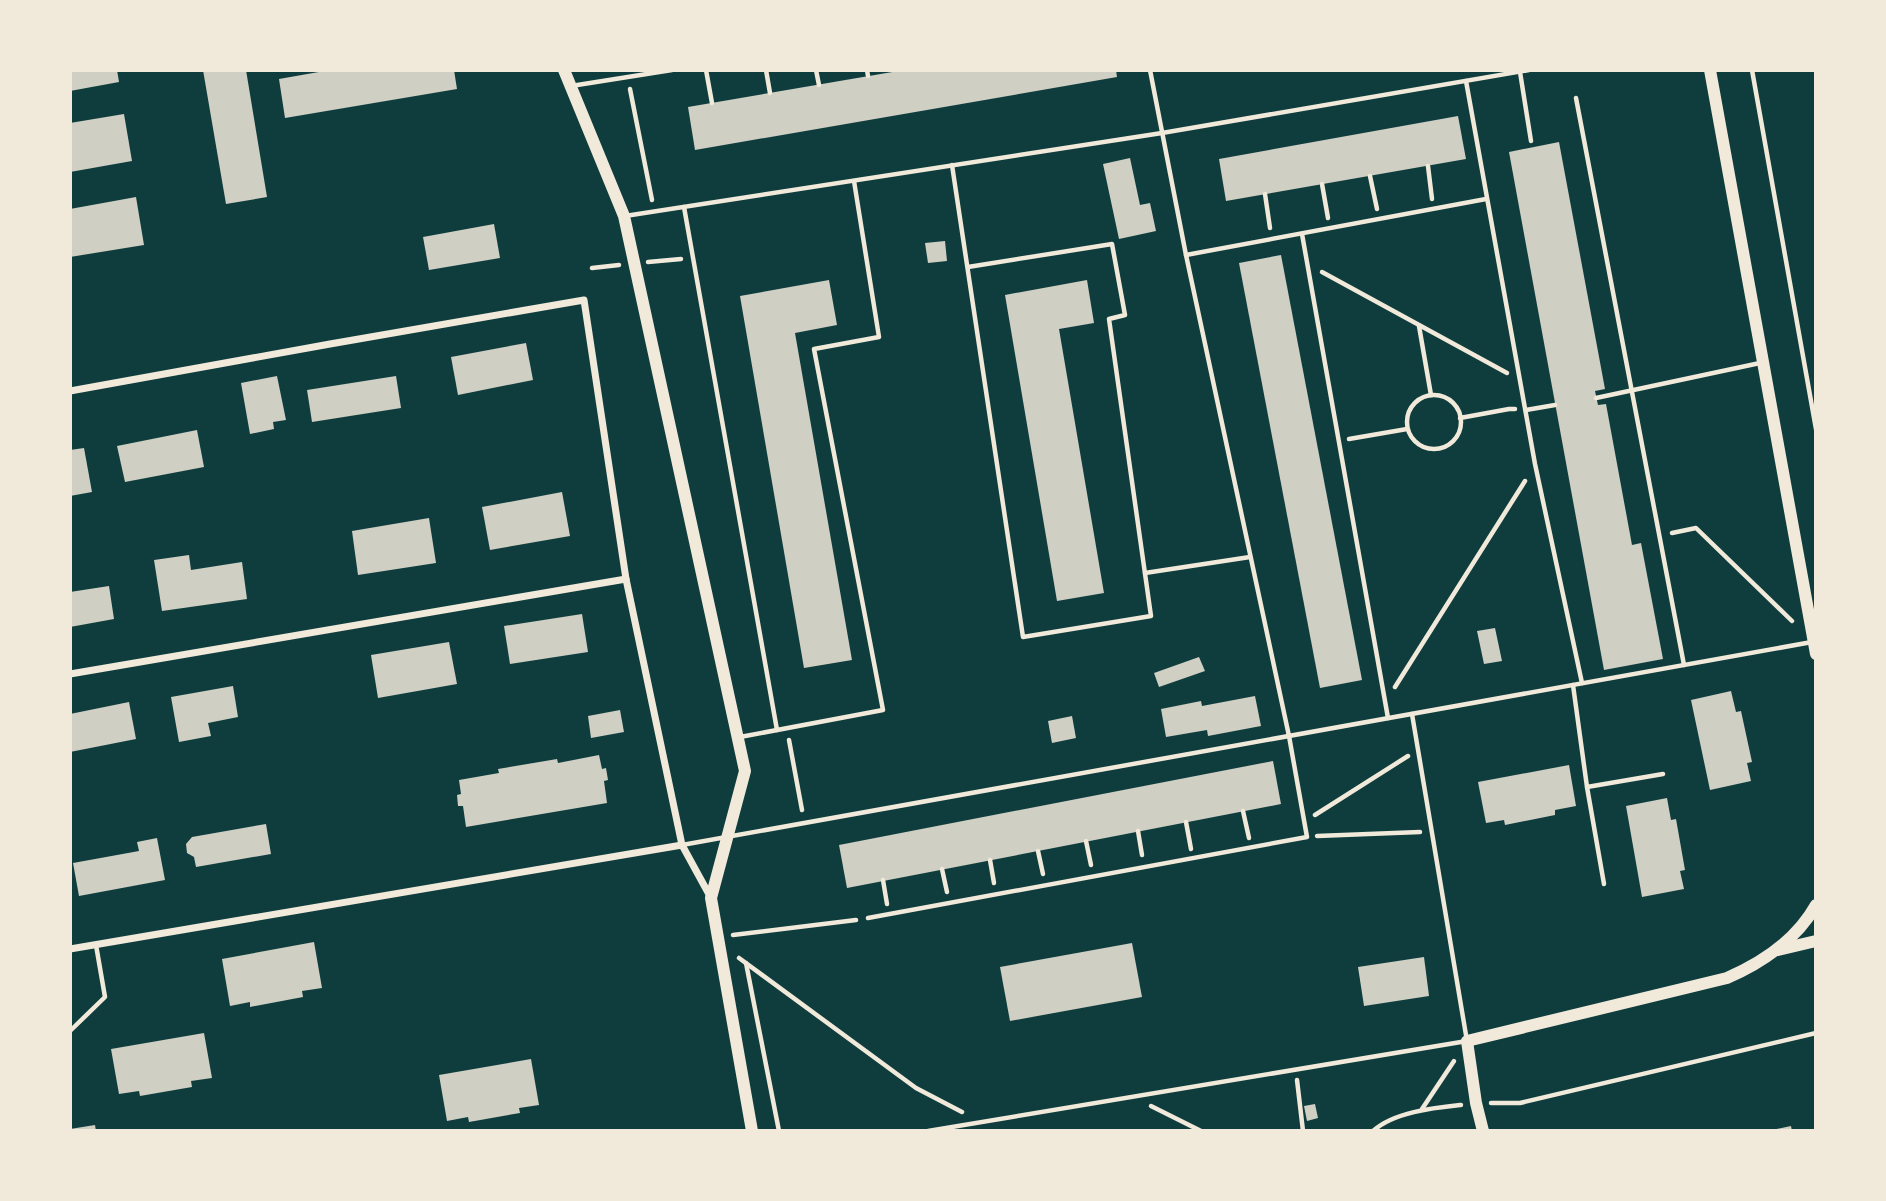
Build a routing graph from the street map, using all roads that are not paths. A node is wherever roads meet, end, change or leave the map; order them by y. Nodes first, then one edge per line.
1 (564, 70) edge
2 (672, 70) edge
3 (1150, 70) edge
4 (1529, 70) edge
5 (1710, 70) edge
6 (1520, 72) edge
7 (1466, 81) junction
8 (570, 86) junction
9 (1576, 98) dead end
10 (1161, 133) junction
11 (1531, 141) dead end
12 (952, 165) junction
13 (854, 181) junction
14 (1486, 199) junction
15 (684, 207) junction
16 (624, 216) junction
17 (1302, 233) junction
18 (1186, 255) junction
19 (968, 267) junction
20 (1763, 362) junction
21 (1633, 390) junction
22 (70, 391) edge
23 (1596, 398) dead end
24 (1555, 405) dead end
25 (1526, 410) junction
26 (1250, 556) junction
27 (1145, 573) junction
28 (626, 579) junction
29 (1814, 648) edge
30 (1684, 665) junction
31 (70, 674) edge
32 (1582, 683) junction
33 (1573, 685) junction
34 (1412, 714) junction
35 (1388, 718) junction
36 (777, 730) junction
37 (1289, 736) junction
38 (737, 738) junction
39 (1662, 774) dead end
40 (1587, 787) junction
41 (729, 837) junction
42 (682, 845) junction
43 (1604, 884) dead end
44 (711, 898) junction
45 (1816, 905) edge
46 (869, 918) road end
47 (1816, 940) edge
48 (96, 944) junction
49 (70, 949) edge
50 (1774, 951) junction
51 (70, 1031) edge
52 (1466, 1041) junction
53 (752, 1131) edge
54 (928, 1131) edge
55 (1483, 1131) edge

1 - 8 street
2 - 8 lane
3 - 10 lane
4 - 6 lane
5 - 20 street
6 - 7 lane
6 - 11 lane
7 - 10 lane
7 - 14 lane
8 - 16 street
9 - 21 lane
10 - 12 lane
10 - 18 lane
12 - 13 lane
12 - 19 lane
13 - 15 lane
13 - 36 lane
14 - 17 lane
14 - 25 lane
15 - 16 lane
15 - 36 lane
16 - 38 street
17 - 18 lane
17 - 35 lane
18 - 26 lane
19 - 27 lane
19 - 27 lane
20 - 21 lane
20 - 29 street
21 - 23 lane
21 - 30 lane
22 - 28 street
24 - 25 lane
25 - 32 lane
26 - 27 lane
26 - 37 lane
28 - 31 street
28 - 42 street
29 - 30 lane
30 - 32 lane
32 - 33 lane
33 - 34 lane
33 - 40 lane
34 - 35 lane
34 - 52 lane
35 - 37 lane
36 - 38 lane
37 - 41 lane
37 - 46 lane
38 - 41 street
39 - 40 lane
40 - 43 lane
41 - 42 lane
41 - 44 street
42 - 44 street
42 - 48 street
44 - 53 street
45 - 50 street
47 - 50 street
48 - 49 street
48 - 51 lane
50 - 52 street
52 - 54 lane
52 - 55 street

